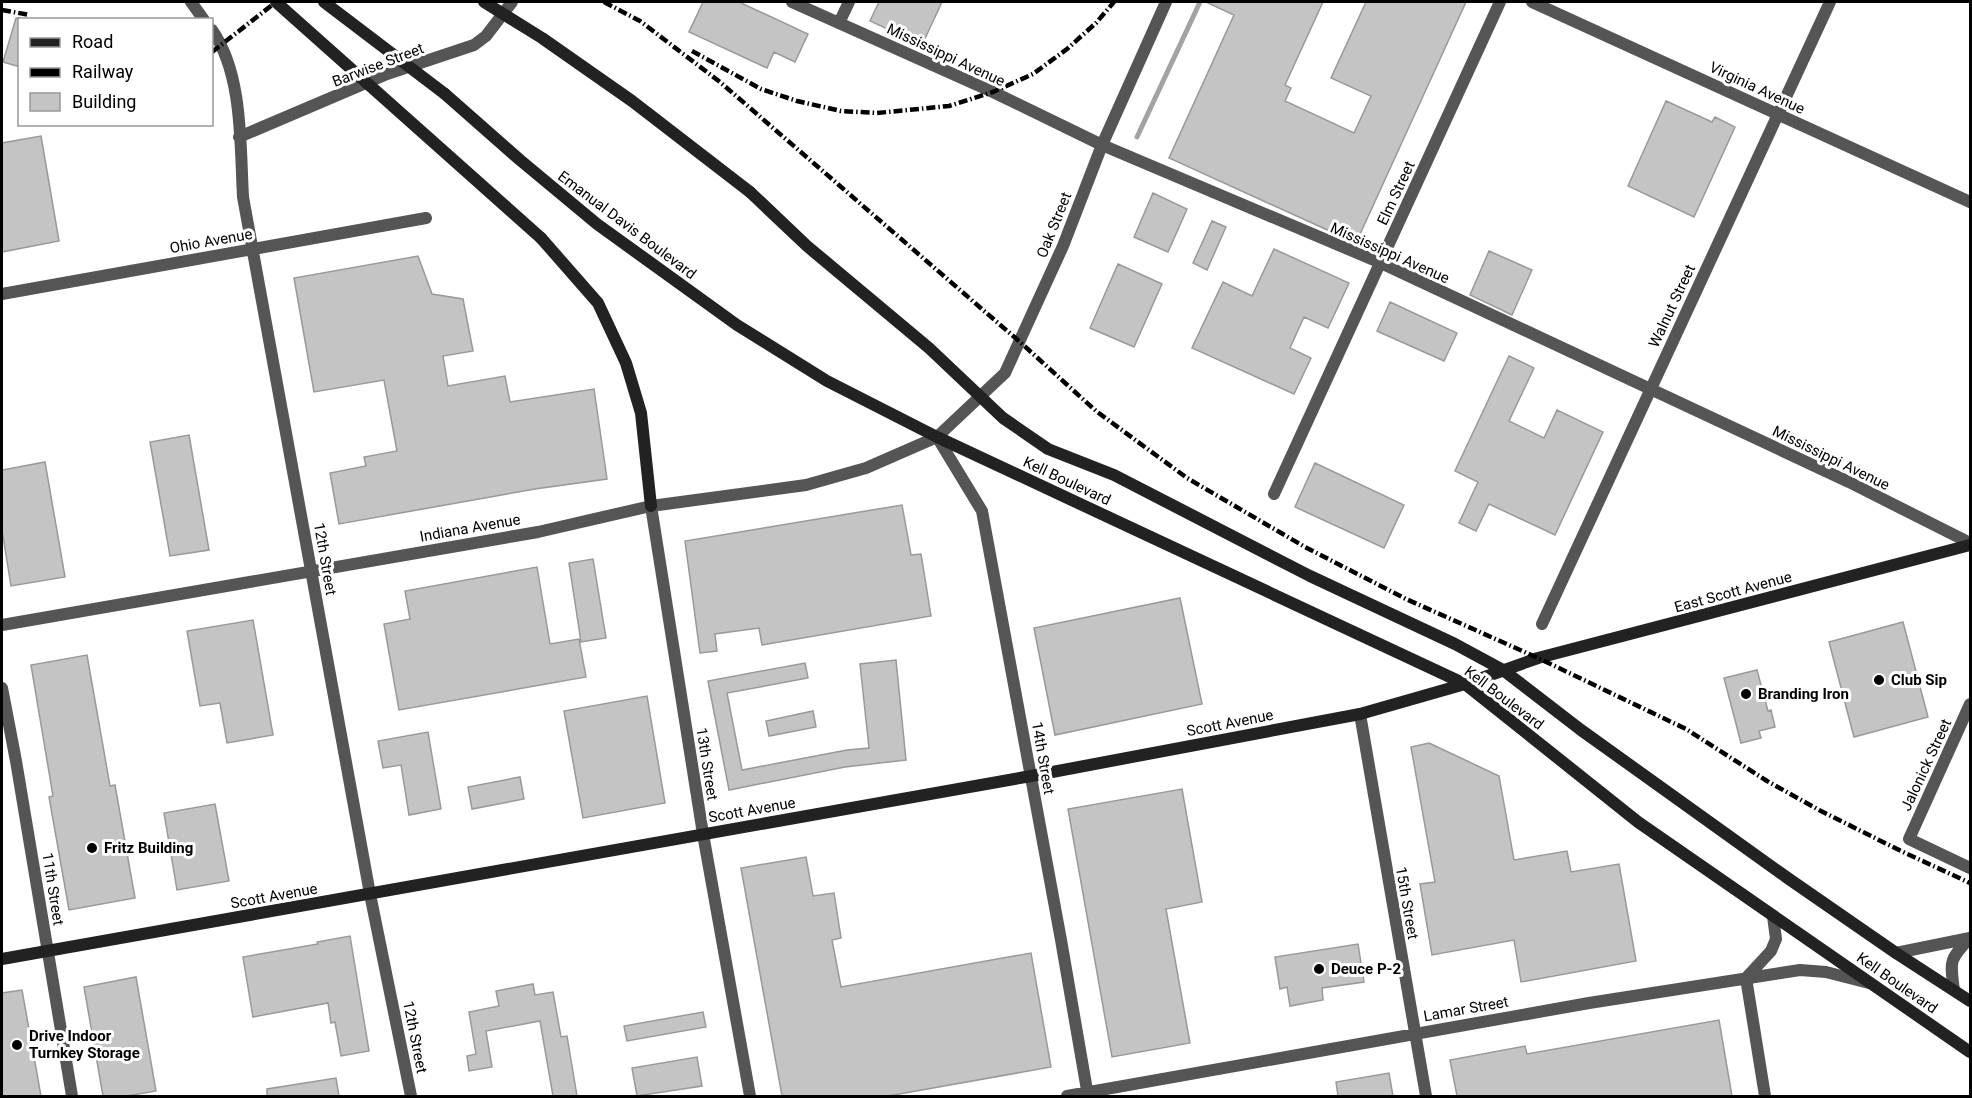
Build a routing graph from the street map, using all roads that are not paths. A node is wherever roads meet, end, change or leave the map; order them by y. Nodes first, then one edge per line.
1 (191, 2) edge
2 (276, 2) edge
3 (324, 2) edge
4 (484, 2) edge
5 (512, 2) edge
6 (792, 2) edge
7 (849, 2) edge
8 (1166, 2) edge
9 (1500, 2) edge
10 (1532, 2) edge
11 (1830, 2) edge
12 (203, 18) edge
13 (839, 23) junction
14 (213, 32) edge
15 (1779, 114) junction
16 (239, 137) junction
17 (1101, 145) junction
18 (1971, 202) edge
19 (426, 218) dead end
20 (253, 249) junction
21 (1381, 263) junction
22 (2, 294) edge
23 (1650, 389) junction
24 (980, 396) junction
25 (937, 437) junction
26 (1274, 494) dead end
27 (651, 506) junction
28 (1971, 544) edge
29 (312, 571) junction
30 (1542, 624) dead end
31 (2, 625) edge
32 (1503, 670) junction
33 (1465, 684) junction
34 (2, 688) edge
35 (1971, 704) edge
36 (1360, 714) junction
37 (1030, 776) junction
38 (703, 834) junction
39 (1971, 868) edge
40 (370, 894) junction
41 (1773, 916) junction
42 (1970, 939) edge
43 (48, 951) junction
44 (1896, 953) junction
45 (2, 959) edge
46 (1746, 978) junction
47 (1871, 983) junction
48 (1954, 990) junction
49 (1971, 1001) edge
50 (1414, 1034) junction
51 (1971, 1052) edge
52 (1087, 1095) edge
53 (72, 1096) edge
54 (411, 1096) edge
55 (750, 1096) edge
56 (1067, 1096) edge
57 (1426, 1096) edge
58 (1765, 1096) edge

1 - 12 street
2 - 27 main road, bridge
3 - 25 main road, Emanual Davis Boulevard, bridge
4 - 24 main road, bridge
5 - 16 street, Barwise Street
6 - 13 street, Mississippi Avenue
7 - 13 street
8 - 17 street, Oak Street
9 - 21 street, Elm Street
10 - 15 street, Virginia Avenue
11 - 15 street, Walnut Street
13 - 17 street, Mississippi Avenue
14 - 16 street, 12th Street
15 - 18 street, Virginia Avenue
15 - 23 street, Walnut Street
16 - 20 street, 12th Street
17 - 21 street, Mississippi Avenue
17 - 24 street, Oak Street
19 - 20 street, Ohio Avenue
20 - 22 street, Ohio Avenue
20 - 29 street, 12th Street
21 - 23 street, Mississippi Avenue
21 - 26 street, Elm Street
23 - 28 street, Mississippi Avenue
23 - 30 street, Walnut Street
24 - 25 street, Oak Street
24 - 32 main road, Kell Boulevard
25 - 27 street, Indiana Avenue
25 - 33 main road, Kell Boulevard
25 - 37 street, 14th Street
27 - 29 street, Indiana Avenue
27 - 38 street, 13th Street
28 - 32 main road, East Scott Avenue
29 - 31 street, Indiana Avenue
29 - 40 street, 12th Street
32 - 33 main road, Scott Avenue
32 - 44 main road, Kell Boulevard
33 - 36 main road, Scott Avenue
33 - 41 main road, Kell Boulevard
34 - 43 street, 11th Street
35 - 39 street, Jalonick Street
36 - 37 main road, Scott Avenue
36 - 50 street, 15th Street
37 - 38 main road, Scott Avenue
37 - 52 street, 14th Street
38 - 40 main road, Scott Avenue
38 - 55 street, 13th Street
40 - 43 main road, Scott Avenue
40 - 54 street, 12th Street
41 - 46 street
41 - 47 main road, Kell Boulevard
42 - 44 street
42 - 48 street
43 - 45 main road, Scott Avenue
43 - 53 street, 11th Street
44 - 48 main road, Kell Boulevard
46 - 47 street, Lamar Street
46 - 50 street, Lamar Street
46 - 58 street
47 - 51 main road, Kell Boulevard
48 - 49 main road, Kell Boulevard
50 - 52 street, Lamar Street
50 - 57 street, 15th Street
52 - 56 street, Lamar Street

